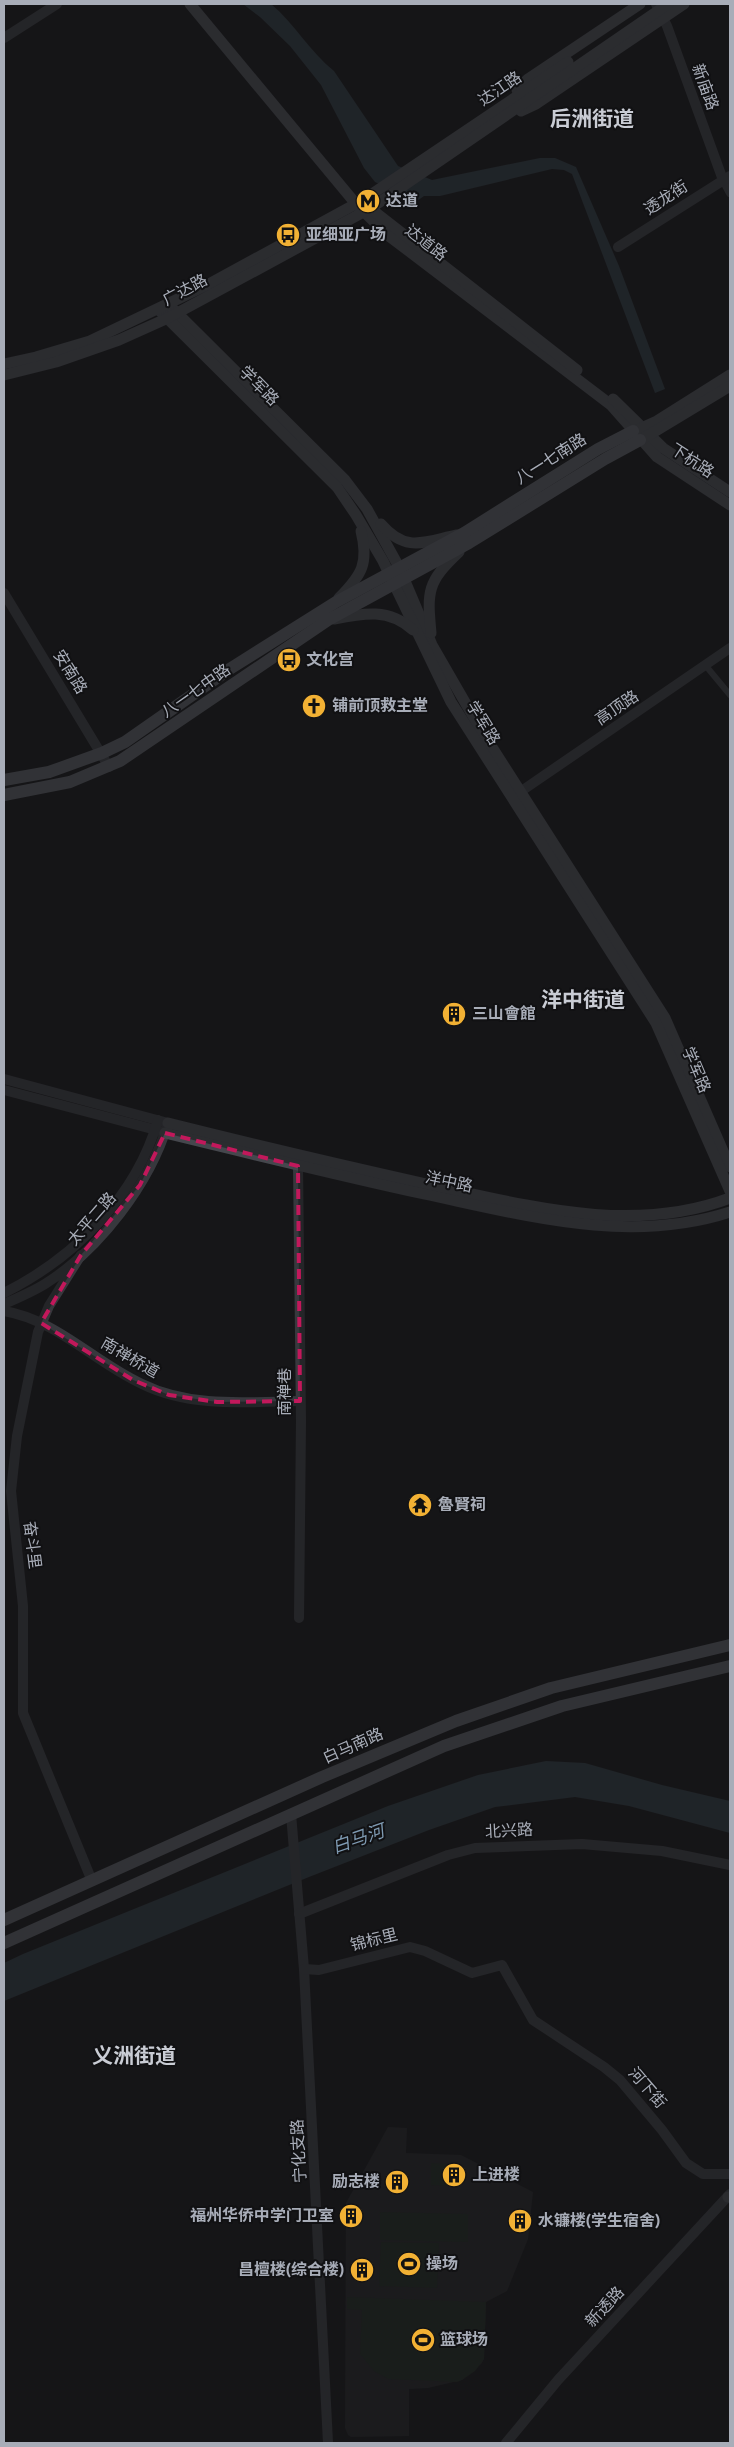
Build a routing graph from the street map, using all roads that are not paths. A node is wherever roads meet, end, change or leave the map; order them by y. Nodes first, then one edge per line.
1 (57, 4) edge
2 (190, 4) edge
3 (199, 4) edge
4 (640, 4) edge
5 (684, 4) edge
6 (660, 8) edge
7 (4, 38) edge
8 (493, 120) junction
9 (727, 178) edge
10 (730, 192) edge
11 (364, 206) junction
12 (618, 247) dead end
13 (168, 311) junction
14 (4, 364) edge
15 (730, 375) edge
16 (4, 376) edge
17 (730, 386) edge
18 (641, 433) junction
19 (730, 492) edge
20 (730, 505) edge
21 (367, 509) junction
22 (356, 515) junction
23 (466, 538) junction
24 (396, 575) junction
25 (4, 593) edge
26 (336, 602) junction
27 (328, 620) junction
28 (417, 633) junction
29 (432, 645) junction
30 (730, 648) edge
31 (706, 666) junction
32 (730, 695) edge
33 (102, 753) junction
34 (109, 767) junction
35 (4, 780) edge
36 (520, 792) junction
37 (4, 795) edge
38 (4, 1079) edge
39 (4, 1090) edge
40 (162, 1126) junction
41 (298, 1166) junction
42 (730, 1167) edge
43 (730, 1191) edge
44 (730, 1198) edge
45 (730, 1212) edge
46 (81, 1255) junction
47 (4, 1293) edge
48 (4, 1304) edge
49 (4, 1310) edge
50 (41, 1323) junction
51 (300, 1401) junction
52 (299, 1618) dead end
53 (730, 1645) edge
54 (730, 1666) edge
55 (291, 1814) junction
56 (730, 1865) edge
57 (92, 1881) junction
58 (299, 1914) junction
59 (4, 1920) edge
60 (4, 1943) edge
61 (304, 1969) junction
62 (532, 2020) joint
63 (730, 2174) edge
64 (730, 2196) edge
65 (328, 2443) edge
66 (506, 2443) edge

1 - 7 street
2 - 11 main road, 达道路
3 - 11 main road, 达道路
4 - 8 main road
5 - 6 main road
6 - 8 main road, 达江路
6 - 8 main road
6 - 9 street, 新庙路
8 - 11 main road, 达江路
8 - 11 main road, 达江路
9 - 10 street, 新庙路
9 - 12 street, 透龙街
11 - 13 main road, 广达路
11 - 18 main road, 达道路
13 - 14 main road, 广达路
13 - 16 main road, 广达路
13 - 21 main road, 学军路
13 - 22 main road, 学军路
15 - 18 main road, 八一七南路
17 - 18 main road, 八一七南路
18 - 19 main road, 下杭路
18 - 20 main road, 下杭路
18 - 23 main road, 八一七南路
21 - 23 main road
21 - 24 main road, 学军路
22 - 24 main road, 学军路
22 - 26 main road
23 - 24 main road, 八一七南路
23 - 29 main road
24 - 26 main road, 八一七中路
24 - 27 main road, 八一七中路
24 - 28 main road, 学军路
24 - 29 main road, 学军路
25 - 33 street, 安南路
26 - 33 main road, 八一七中路
27 - 28 main road
27 - 34 main road, 八一七中路
28 - 43 main road, 学军路
29 - 36 main road, 学军路
30 - 31 street, 高顶路
31 - 32 street
31 - 36 street, 高顶路
33 - 34 street, 安南路
33 - 35 main road, 八一七中路
34 - 37 main road, 八一七中路
36 - 42 main road, 学军路
38 - 40 street
39 - 40 street
40 - 41 main road, 洋中路
40 - 44 main road, 洋中路
40 - 46 street, 太平二路
40 - 47 street, 太平二路
41 - 45 main road, 洋中路
41 - 51 street, 南禅巷
46 - 48 street, 太平二路
46 - 50 street, 奋斗里
49 - 50 street, 南禅桥道
50 - 51 street, 南禅桥道
50 - 57 street, 奋斗里
51 - 52 street, 南禅巷
53 - 57 main road, 白马南路
54 - 55 main road
55 - 58 street, 宁化支路
55 - 60 main road
56 - 58 street, 北兴路
57 - 59 main road, 白马南路
58 - 61 street, 宁化支路
61 - 62 street, 锦标里
61 - 65 street, 宁化支路
62 - 63 street, 河下街
64 - 66 street, 新透路

